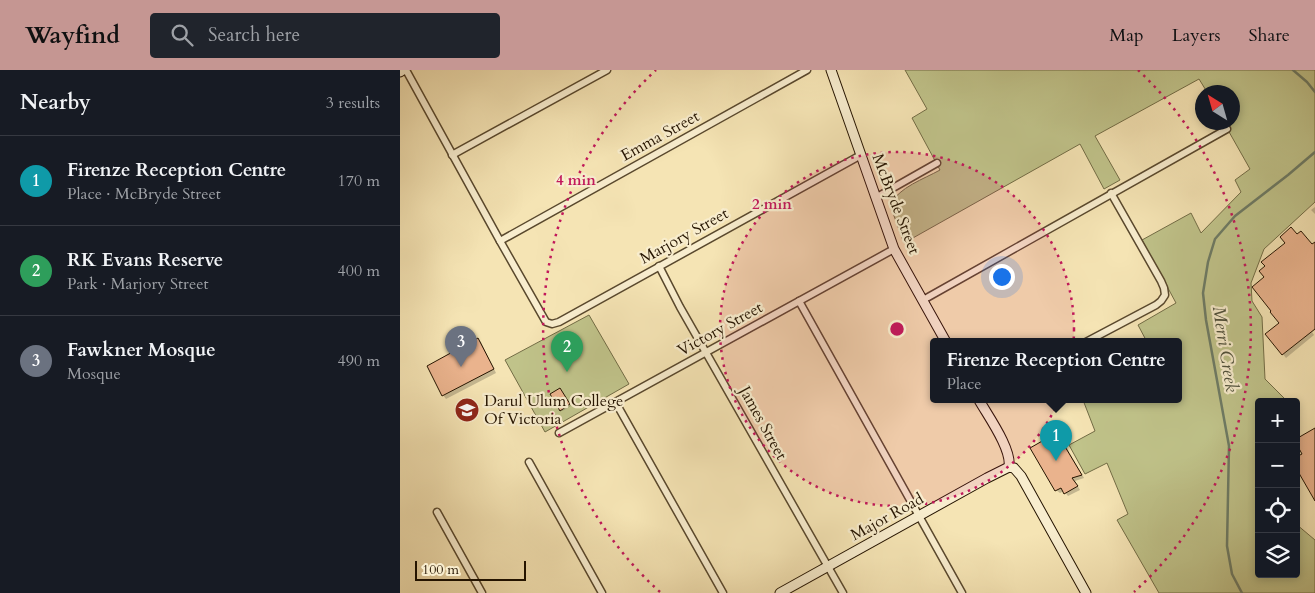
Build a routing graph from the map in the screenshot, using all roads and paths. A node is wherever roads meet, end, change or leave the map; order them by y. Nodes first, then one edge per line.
1 (405, 70) edge
2 (607, 70) edge
3 (807, 70) edge
4 (832, 70) edge
5 (400, 72) edge
6 (1224, 130) edge
7 (452, 155) junction
8 (861, 155) junction
9 (937, 163) dead end
10 (1111, 193) junction
11 (877, 197) junction
12 (500, 241) junction
13 (894, 249) junction
14 (659, 266) junction
15 (923, 300) junction
16 (800, 302) junction
17 (944, 338) edge
18 (1093, 338) edge
19 (707, 352) junction
20 (616, 403) junction
21 (982, 403) edge
22 (559, 433) dead end
23 (529, 462) dead end
24 (1009, 467) junction
25 (437, 512) dead end
26 (919, 516) junction
27 (828, 567) junction
28 (482, 593) edge
29 (602, 593) edge
30 (723, 593) edge
31 (780, 593) edge
32 (843, 593) edge
33 (962, 593) edge
34 (1086, 593) edge

1 - 5 street
1 - 7 street
2 - 7 street
3 - 12 street, Emma Street
4 - 8 street, McBryde Street
6 - 10 street
7 - 12 street
8 - 11 street, McBryde Street
8 - 14 street, Marjory Street
9 - 11 street
10 - 15 street
10 - 18 street
11 - 13 street, McBryde Street
12 - 14 street, Marjory Street
13 - 15 street, McBryde Street
13 - 16 street, Victory Street
14 - 19 street, James Street
15 - 17 street, McBryde Street
16 - 19 street, Victory Street
16 - 26 street
19 - 20 street, Victory Street
19 - 27 street, James Street
20 - 22 street, Victory Street
20 - 30 street
21 - 24 street
23 - 29 street
24 - 26 street, Major Road
24 - 34 street
25 - 28 street
26 - 27 street, Major Road
26 - 33 street
27 - 31 street, Major Road
27 - 32 street, James Street

